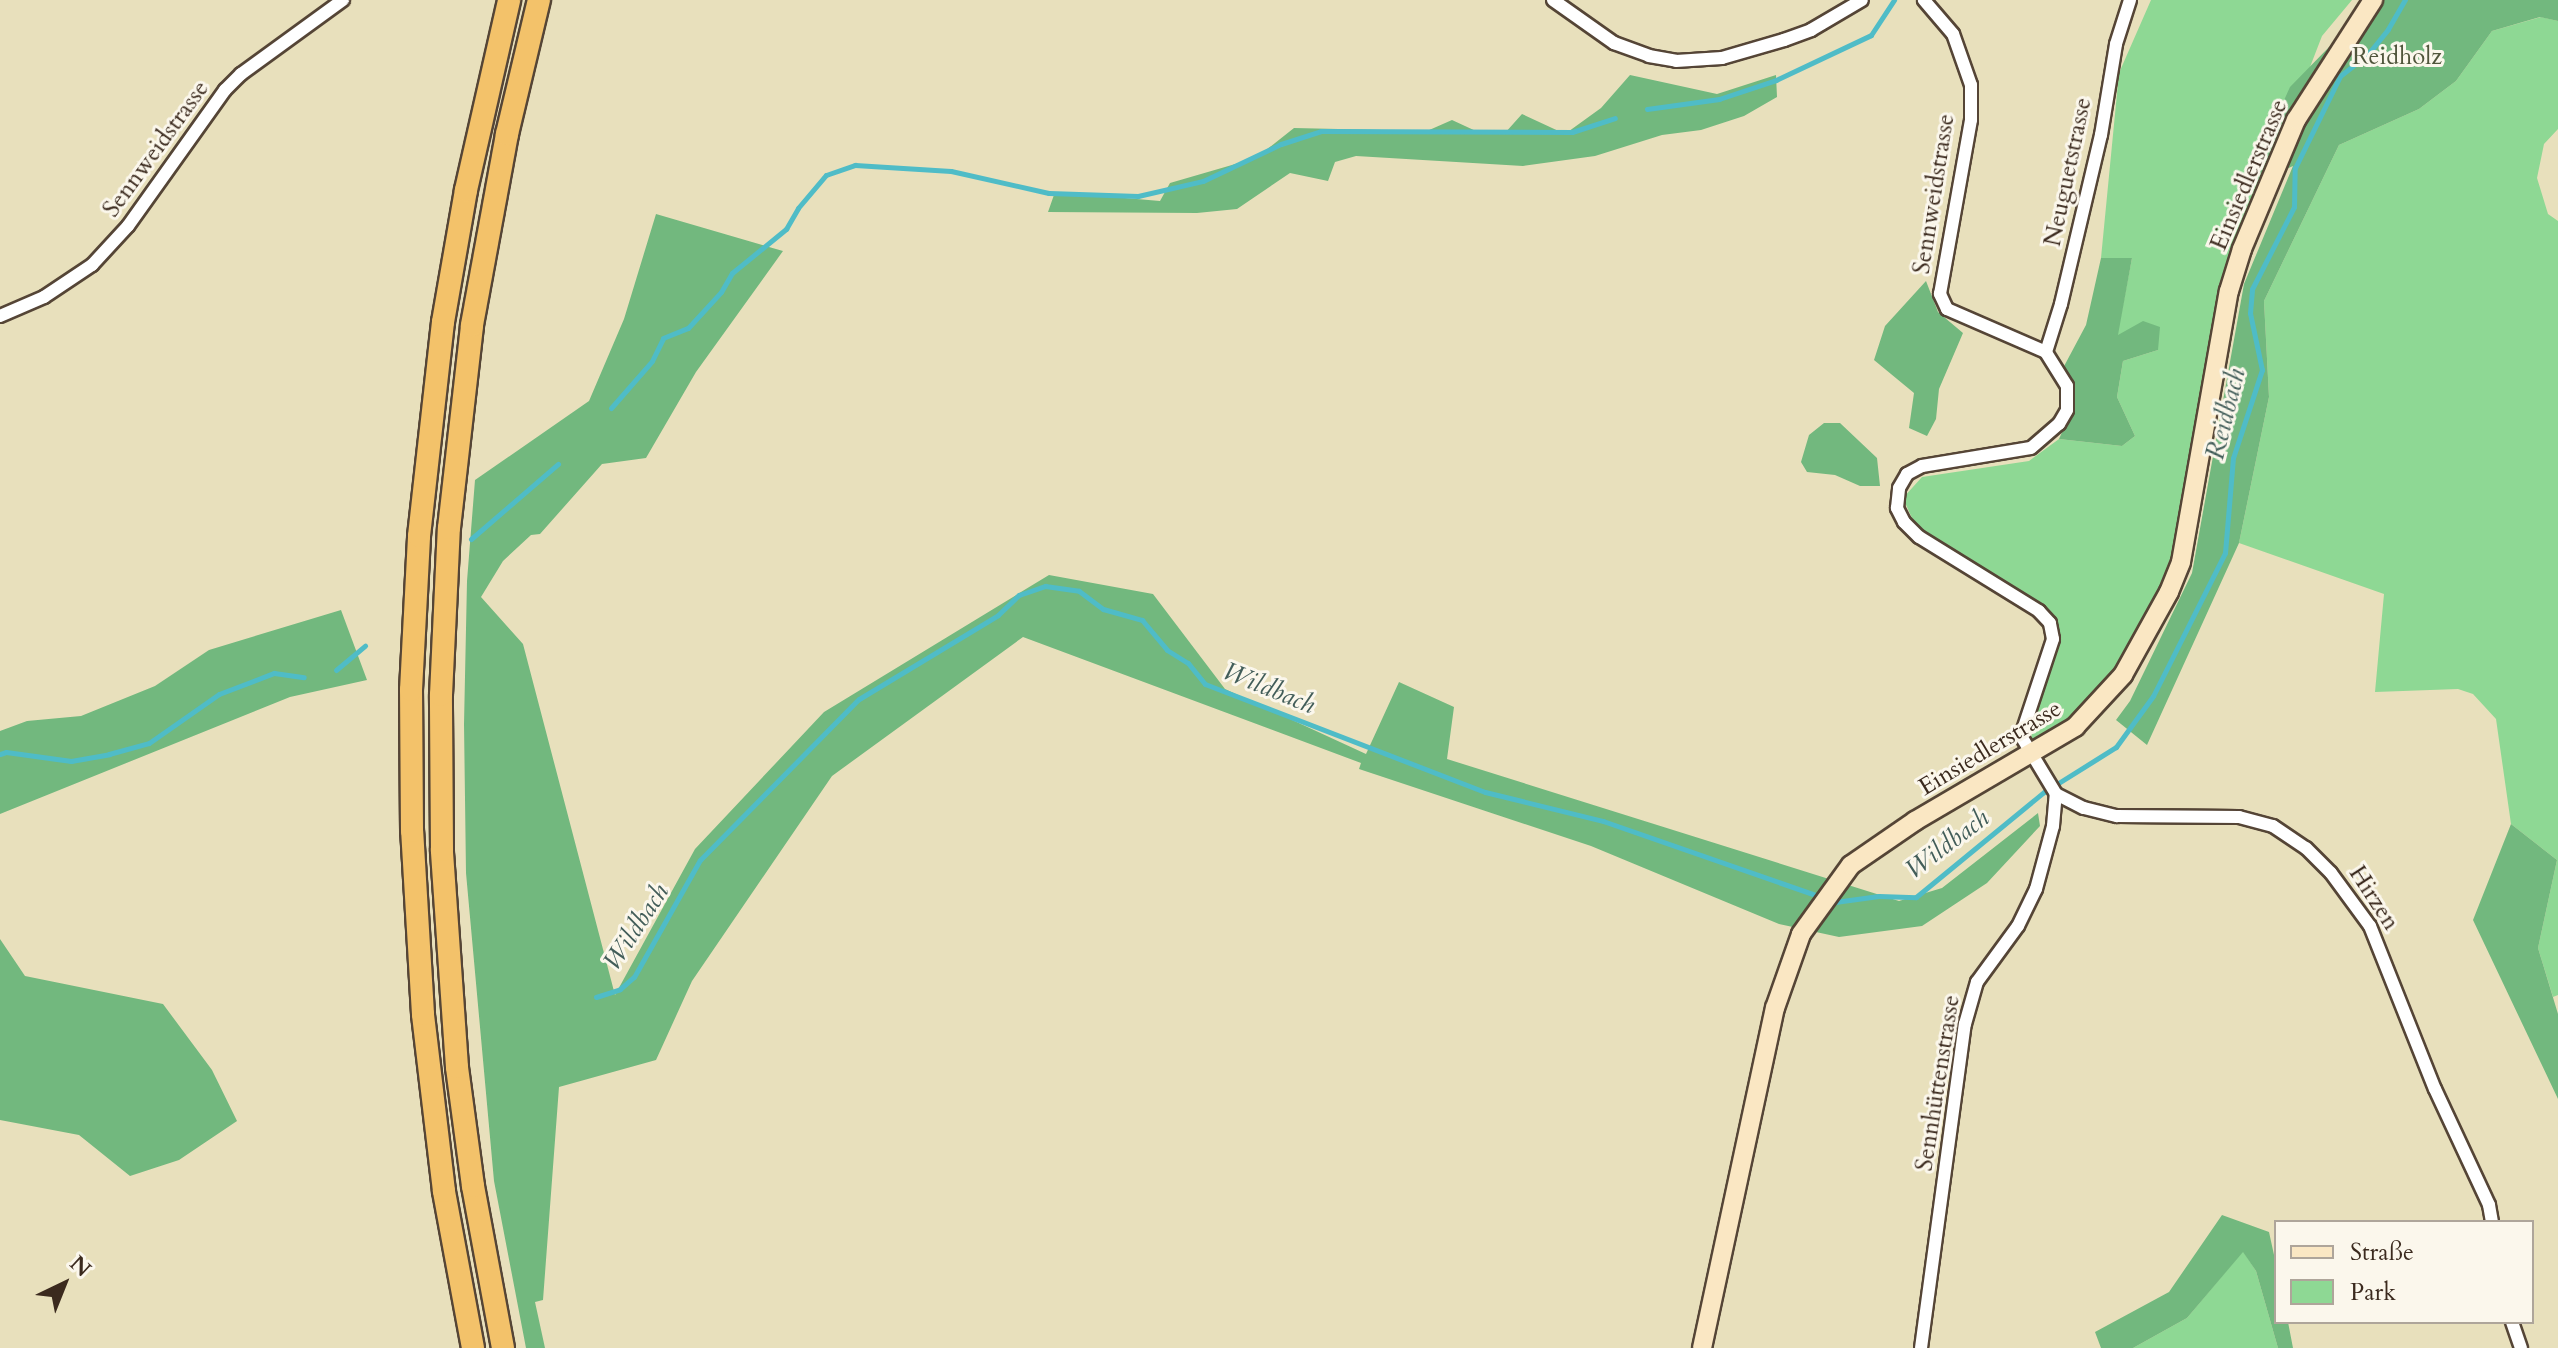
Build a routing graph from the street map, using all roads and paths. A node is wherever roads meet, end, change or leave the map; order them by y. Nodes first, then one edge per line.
1 (343, 0) edge
2 (509, 0) edge
3 (539, 0) edge
4 (1553, 0) edge
5 (1862, 0) edge
6 (1924, 0) edge
7 (2130, 0) edge
8 (2373, 0) edge
9 (0, 316) edge
10 (2046, 352) junction
11 (2031, 755) junction
12 (2056, 794) junction
13 (2492, 1220) edge
14 (2513, 1324) edge
15 (473, 1348) edge
16 (503, 1348) edge
17 (1702, 1348) edge
18 (1921, 1348) edge
19 (2521, 1348) edge

1 - 9 street, Sennweidstrasse
2 - 15 highway
3 - 16 highway
4 - 5 street
6 - 10 street, Sennweidstrasse
7 - 10 street, Neuguetstrasse
8 - 11 main road, Einsiedlerstrasse
10 - 11 street
11 - 12 street
11 - 17 main road, Einsiedlerstrasse
12 - 13 street, Hirzen
12 - 18 street, Sennhüttenstrasse
14 - 19 street

